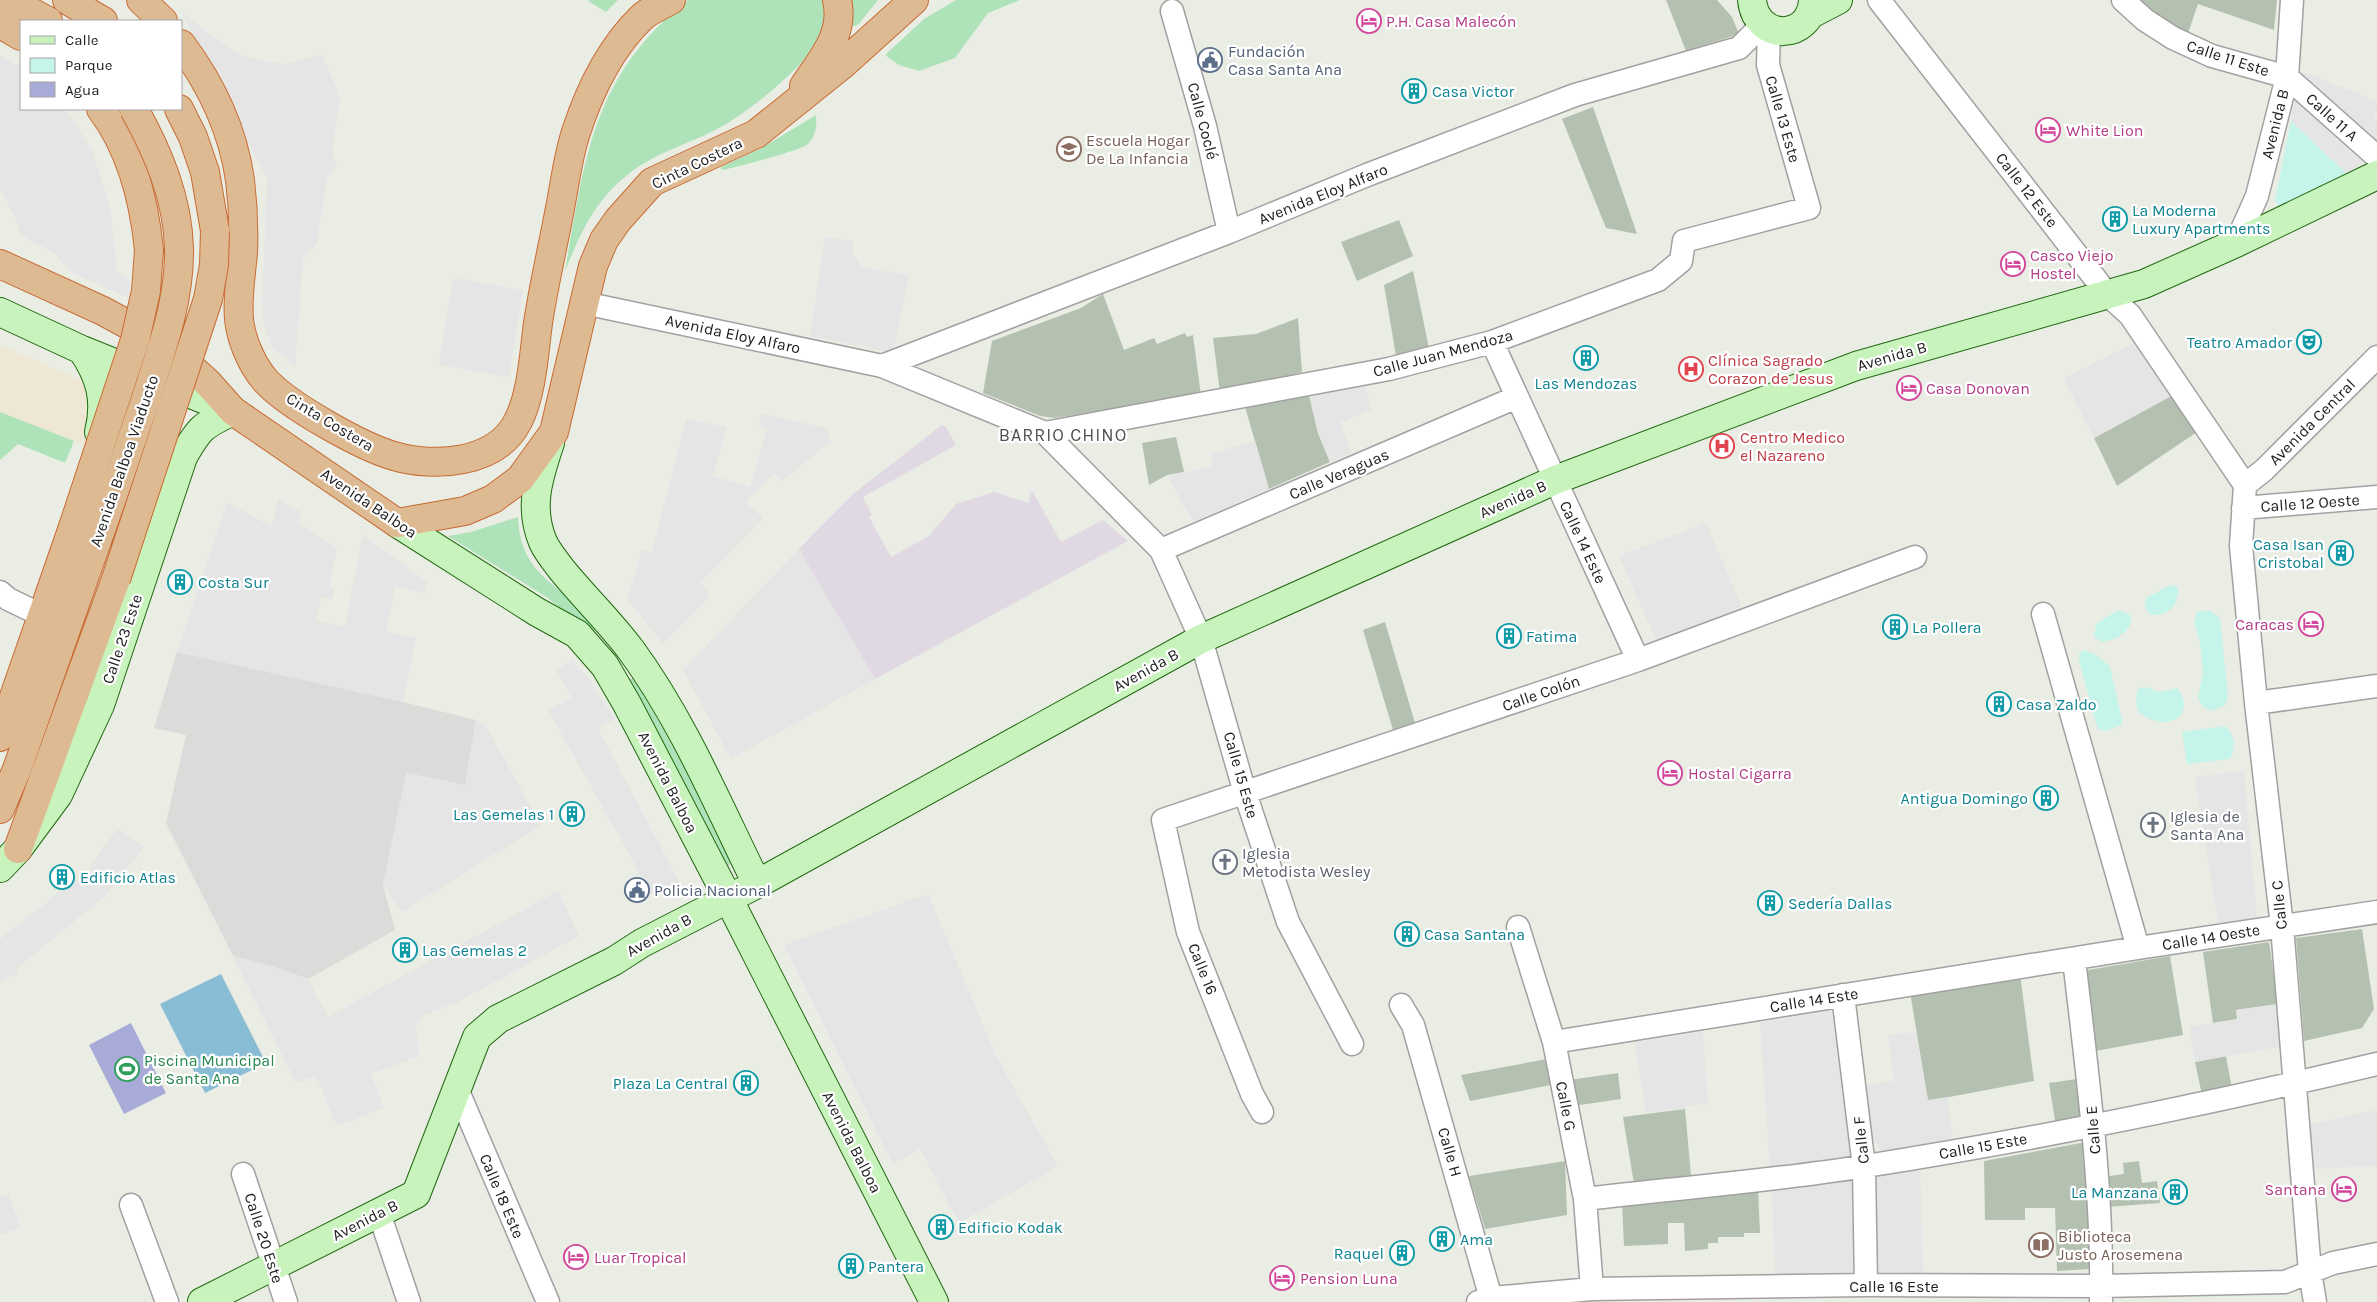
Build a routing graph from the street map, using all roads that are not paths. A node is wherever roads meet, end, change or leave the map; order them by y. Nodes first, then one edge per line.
1 (67, 0) edge
2 (141, 0) edge
3 (671, 0) edge
4 (837, 0) edge
5 (914, 0) edge
6 (1838, 0) edge
7 (1879, 0) edge
8 (2123, 0) edge
9 (2292, 0) edge
10 (17, 4) edge
11 (650, 8) edge
12 (1811, 8) edge
13 (1172, 11) dead end
14 (1761, 17) edge
15 (46, 20) edge
16 (101, 20) edge
17 (162, 20) edge
18 (0, 24) edge
19 (20, 35) edge
20 (182, 45) edge
21 (2287, 76) junction
22 (789, 108) junction
23 (102, 110) edge
24 (135, 110) edge
25 (179, 110) edge
26 (2377, 156) edge
27 (2377, 175) edge
28 (1809, 208) joint
29 (1230, 232) junction
30 (2236, 243) junction
31 (0, 264) edge
32 (2108, 295) junction
33 (584, 303) junction
34 (0, 312) edge
35 (1492, 342) junction
36 (82, 350) junction
37 (2377, 357) edge
38 (882, 366) junction
39 (1517, 398) junction
40 (103, 410) junction
41 (233, 411) junction
42 (554, 432) junction
43 (1045, 432) junction
44 (183, 457) junction
45 (1555, 480) junction
46 (2245, 485) junction
47 (2377, 498) edge
48 (2243, 508) junction
49 (398, 523) junction
50 (1162, 550) junction
51 (1915, 557) dead end
52 (0, 592) edge
53 (597, 611) junction
54 (37, 613) junction
55 (2043, 614) dead end
56 (577, 634) junction
57 (1201, 639) junction
58 (1638, 660) junction
59 (2377, 686) edge
60 (2256, 703) junction
61 (0, 719) edge
62 (0, 737) edge
63 (1246, 793) junction
64 (0, 809) edge
65 (1163, 820) joint
66 (9, 859) edge
67 (757, 884) junction
68 (728, 898) junction
69 (2377, 912) edge
70 (2282, 926) junction
71 (1518, 927) dead end
72 (2138, 948) junction
73 (2074, 958) junction
74 (1843, 995) junction
75 (1401, 1005) dead end
76 (1554, 1042) junction
77 (1352, 1044) dead end
78 (2377, 1064) edge
79 (2295, 1083) junction
80 (456, 1089) junction
81 (1262, 1112) dead end
82 (2094, 1127) junction
83 (1864, 1167) junction
84 (243, 1174) dead end
85 (1585, 1200) junction
86 (132, 1205) dead end
87 (379, 1213) junction
88 (2377, 1254) edge
89 (274, 1266) junction
90 (2310, 1272) junction
91 (1866, 1285) junction
92 (1592, 1289) junction
93 (2102, 1294) edge
94 (1487, 1301) edge
95 (166, 1302) edge
96 (202, 1302) edge
97 (286, 1302) edge
98 (409, 1302) edge
99 (548, 1302) edge
100 (934, 1302) edge
101 (2315, 1302) edge

1 - 16 highway
2 - 17 highway
3 - 11 highway, Cinta Costera
4 - 22 highway
5 - 22 highway, Cinta Costera
6 - 12 street
7 - 32 street, Calle 12 Este
8 - 21 street, Calle 11 Este
9 - 21 street, Avenida B
10 - 15 highway
11 - 20 highway, Cinta Costera
12 - 14 street
13 - 29 street, Calle Coclé
14 - 28 street, Calle 13 Este
14 - 29 street, Avenida Eloy Alfaro
18 - 19 highway
21 - 26 street, Calle 11 A
21 - 30 street, Avenida B
22 - 33 highway, Cinta Costera
23 - 62 highway, Avenida Balboa Viaducto, bridge
24 - 64 highway, Avenida Balboa Viaducto, bridge
25 - 66 highway, bridge
27 - 30 street, Avenida B
28 - 35 street, Calle Juan Mendoza
29 - 38 street, Avenida Eloy Alfaro
30 - 32 street, Avenida B
31 - 41 highway, Avenida Balboa
32 - 45 street, Avenida B
32 - 46 street, Calle 12 Este
33 - 38 street, Avenida Eloy Alfaro
33 - 42 highway, Cinta Costera
34 - 36 street, Avenida Balboa
35 - 39 street, Calle 14 Este
35 - 43 street, Calle Juan Mendoza
36 - 40 street
36 - 41 street, Avenida Balboa
37 - 46 street, Avenida Central
38 - 43 street, Avenida Eloy Alfaro
39 - 45 street, Calle 14 Este
39 - 50 street, Calle Veraguas
40 - 44 street
40 - 54 street
41 - 44 street, Calle 23 Este
41 - 49 highway, Avenida Balboa
42 - 49 highway, Cinta Costera
42 - 53 street, Avenida Balboa
43 - 50 street, Avenida Eloy Alfaro
44 - 66 street, Calle 23 Este
45 - 57 street, Avenida B
45 - 58 street, Calle 14 Este
46 - 48 street
47 - 48 street, Calle 12 Oeste
48 - 60 street, Calle C
49 - 56 street, Avenida Balboa
50 - 57 street, Avenida Eloy Alfaro
51 - 58 street, Calle Colón
52 - 54 street
53 - 56 street
53 - 67 street, Avenida Balboa
54 - 61 street
55 - 72 street
56 - 68 street, Avenida Balboa
57 - 63 street, Calle 15 Este
57 - 67 street, Avenida B
58 - 63 street, Calle Colón
59 - 60 street
60 - 70 street, Calle C
63 - 65 street, Calle Colón
63 - 77 street, Calle 15 Este
65 - 81 street, Calle 16
67 - 68 street, Avenida B
68 - 80 street, Avenida B
68 - 100 street, Avenida Balboa
69 - 70 street, Calle 14 Oeste
70 - 72 street, Calle 14 Oeste
70 - 79 street, Calle C
71 - 76 street, Calle G
72 - 73 street, Calle 14 Oeste
73 - 74 street, Calle 14 Este
73 - 82 street, Calle E
74 - 76 street, Calle 14 Este
74 - 83 street, Calle F
75 - 94 street, Calle H
76 - 85 street, Calle G
78 - 79 street, Calle 15 Este
79 - 82 street, Calle 15 Este
79 - 90 street, Calle C
80 - 87 street, Avenida B
80 - 99 street, Calle 18 Este
82 - 83 street, Calle 15 Este
82 - 93 street, Calle E
83 - 85 street, Calle 15 Este
83 - 91 street, Calle F
84 - 89 street, Calle 20 Este
85 - 92 street, Calle G
86 - 95 street
87 - 89 street, Avenida B
87 - 98 street
88 - 90 street
89 - 96 street, Avenida B
89 - 97 street, Calle 20 Este
90 - 93 street, Calle 16 Este
90 - 101 street, Calle C
91 - 92 street, Calle 16 Este
91 - 93 street, Calle 16 Este
92 - 94 street, Calle 16 Este

